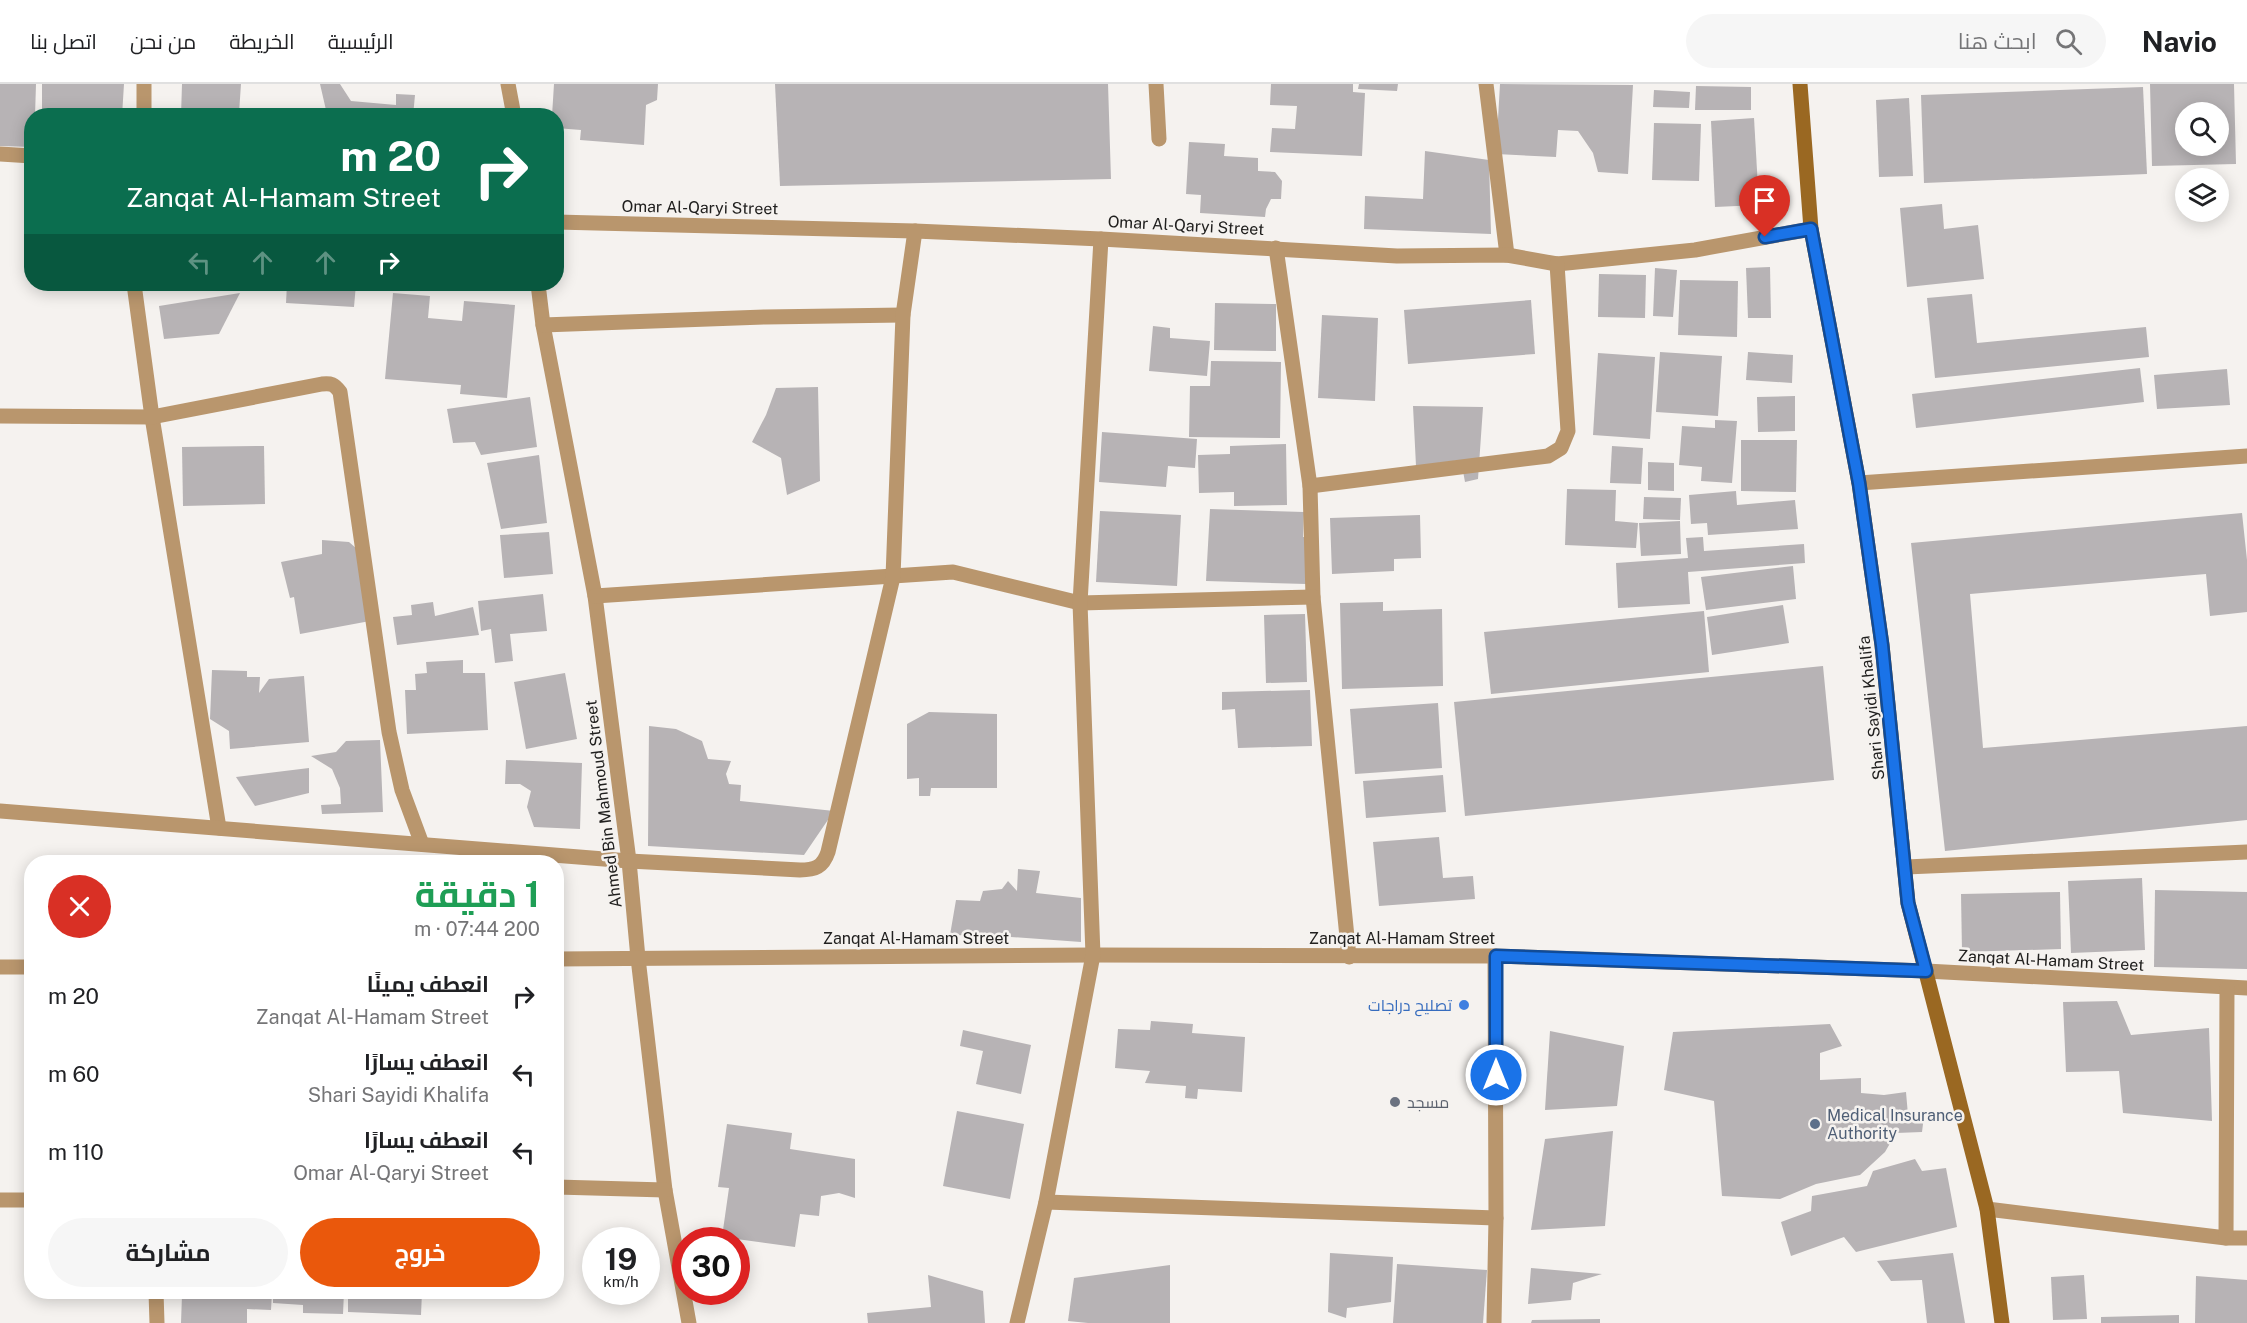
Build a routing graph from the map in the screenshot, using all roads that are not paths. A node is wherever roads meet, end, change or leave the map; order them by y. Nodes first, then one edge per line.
1 (144, 84) edge
2 (508, 84) edge
3 (1156, 84) edge
4 (1485, 84) edge
5 (1800, 84) edge
6 (144, 108) edge
7 (512, 108) edge
8 (1159, 139) dead end
9 (0, 154) edge
10 (24, 156) edge
11 (564, 222) edge
12 (1811, 229) junction
13 (915, 231) junction
14 (1101, 239) junction
15 (1276, 248) junction
16 (1507, 255) junction
17 (1557, 264) junction
18 (135, 291) edge
19 (539, 291) edge
20 (903, 315) junction
21 (543, 325) junction
22 (0, 416) edge
23 (152, 417) junction
24 (2247, 456) edge
25 (1859, 483) junction
26 (1310, 486) junction
27 (893, 577) junction
28 (596, 596) junction
29 (1313, 597) junction
30 (1080, 603) junction
31 (0, 811) edge
32 (219, 828) junction
33 (422, 844) junction
34 (2247, 852) edge
35 (556, 855) edge
36 (564, 856) edge
37 (629, 861) junction
38 (1906, 867) junction
39 (1094, 955) junction
40 (1496, 956) junction
41 (1349, 957) junction
42 (638, 958) junction
43 (564, 959) edge
44 (24, 967) edge
45 (0, 968) edge
46 (1926, 971) junction
47 (2227, 988) junction
48 (2247, 988) edge
49 (564, 1186) edge
50 (665, 1190) junction
51 (0, 1200) edge
52 (24, 1200) edge
53 (1046, 1202) junction
54 (1987, 1209) junction
55 (1497, 1218) junction
56 (2247, 1238) edge
57 (2226, 1239) junction
58 (156, 1299) edge
59 (158, 1323) edge
60 (689, 1323) edge
61 (1017, 1323) edge
62 (1494, 1323) edge
63 (2002, 1323) edge

1 - 6 street
2 - 7 street
3 - 8 street
4 - 16 street
5 - 12 main road, Shari Sayidi Khalifa
9 - 10 street
11 - 13 street, Omar Al-Qaryi Street
12 - 17 street, Omar Al-Qaryi Street
12 - 25 main road, Shari Sayidi Khalifa
13 - 14 street, Omar Al-Qaryi Street
13 - 20 street
14 - 15 street, Omar Al-Qaryi Street
14 - 30 street
15 - 16 street, Omar Al-Qaryi Street
15 - 26 street
16 - 17 street, Omar Al-Qaryi Street
17 - 26 street
18 - 23 street
19 - 21 street, Ahmed Bin Mahmoud Street
20 - 21 street
20 - 27 street
21 - 28 street, Ahmed Bin Mahmoud Street
22 - 23 street
23 - 32 street
23 - 33 street
24 - 25 street
25 - 38 main road, Shari Sayidi Khalifa
26 - 29 street
27 - 28 street
27 - 30 street
27 - 37 street
28 - 37 street, Ahmed Bin Mahmoud Street
29 - 30 street
29 - 41 street
30 - 39 street
31 - 32 street
32 - 33 street
33 - 35 street
34 - 38 street
36 - 37 street
37 - 42 street, Ahmed Bin Mahmoud Street
38 - 46 main road, Shari Sayidi Khalifa
39 - 41 street, Zanqat Al-Hamam Street
39 - 42 street, Zanqat Al-Hamam Street
39 - 53 street
40 - 41 street, Zanqat Al-Hamam Street
40 - 46 street, Zanqat Al-Hamam Street
40 - 55 street
42 - 43 street, Zanqat Al-Hamam Street
42 - 50 street, Ahmed Bin Mahmoud Street
44 - 45 street
46 - 47 street, Zanqat Al-Hamam Street
46 - 54 main road, Shari Sayidi Khalifa
47 - 48 street, Zanqat Al-Hamam Street
47 - 57 street
49 - 50 street
50 - 60 street, Ahmed Bin Mahmoud Street
51 - 52 street
53 - 55 street
53 - 61 street
54 - 57 street
54 - 63 main road, Shari Sayidi Khalifa
55 - 62 street
56 - 57 street
58 - 59 street

